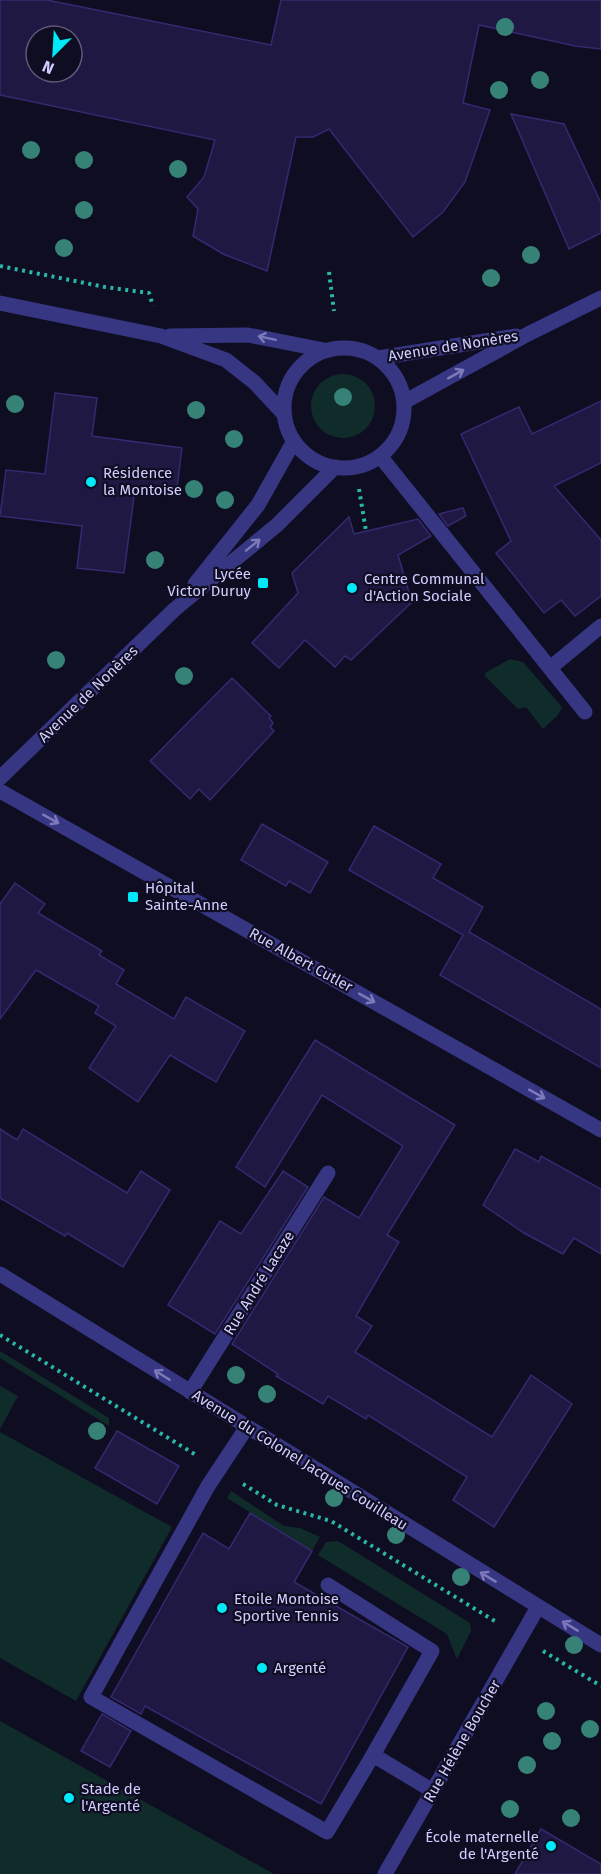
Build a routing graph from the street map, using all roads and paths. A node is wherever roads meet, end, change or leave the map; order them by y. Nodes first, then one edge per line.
1 (0, 266) edge
2 (329, 272) dead end
3 (601, 298) edge
4 (0, 303) edge
5 (334, 311) dead end
6 (528, 334) junction
7 (161, 336) junction
8 (324, 350) junction
9 (378, 358) junction
10 (404, 402) junction
11 (284, 414) junction
12 (294, 441) junction
13 (380, 456) junction
14 (335, 467) junction
15 (359, 489) dead end
16 (366, 531) dead end
17 (175, 609) junction
18 (601, 626) edge
19 (550, 669) junction
20 (585, 712) dead end
21 (0, 778) edge
22 (0, 791) edge
23 (601, 1130) edge
24 (328, 1173) dead end
25 (0, 1274) edge
26 (0, 1335) edge
27 (189, 1392) junction
28 (247, 1427) junction
29 (220, 1470) junction
30 (328, 1585) dead end
31 (538, 1607) junction
32 (521, 1638) junction
33 (601, 1645) edge
34 (601, 1686) edge
35 (373, 1755) junction
36 (433, 1791) junction
37 (386, 1874) edge

1 - 7 path
2 - 5 path
3 - 6 street, Avenue de Nonères
4 - 7 street
6 - 9 street, Avenue de Nonères
10 -> 6 street, Avenue de Nonères
8 -> 7 street
7 - 11 street
8 - 9 street
8 - 11 street
9 - 10 street
10 - 13 street
11 - 12 street
12 - 14 street
12 - 17 street, Avenue de Nonères
13 - 14 street
13 - 19 street
17 -> 14 street, Avenue de Nonères
15 - 16 path
17 - 21 street, Avenue de Nonères
18 - 19 street
19 - 20 street
22 -> 23 street, Rue Albert Cutler
24 - 27 street, Rue André Lacaze
27 -> 25 street, Avenue du Colonel Jacques Couilleau
26 - 29 path
27 - 28 street, Avenue du Colonel Jacques Couilleau
28 - 29 street
31 -> 28 street, Avenue du Colonel Jacques Couilleau
29 - 32 path
29 - 35 street
30 - 35 street
31 - 32 street, Rue Hélène Boucher
33 -> 31 street, Avenue du Colonel Jacques Couilleau
32 - 34 path
32 - 36 street, Rue Hélène Boucher
35 - 36 street
36 - 37 street, Rue Hélène Boucher

